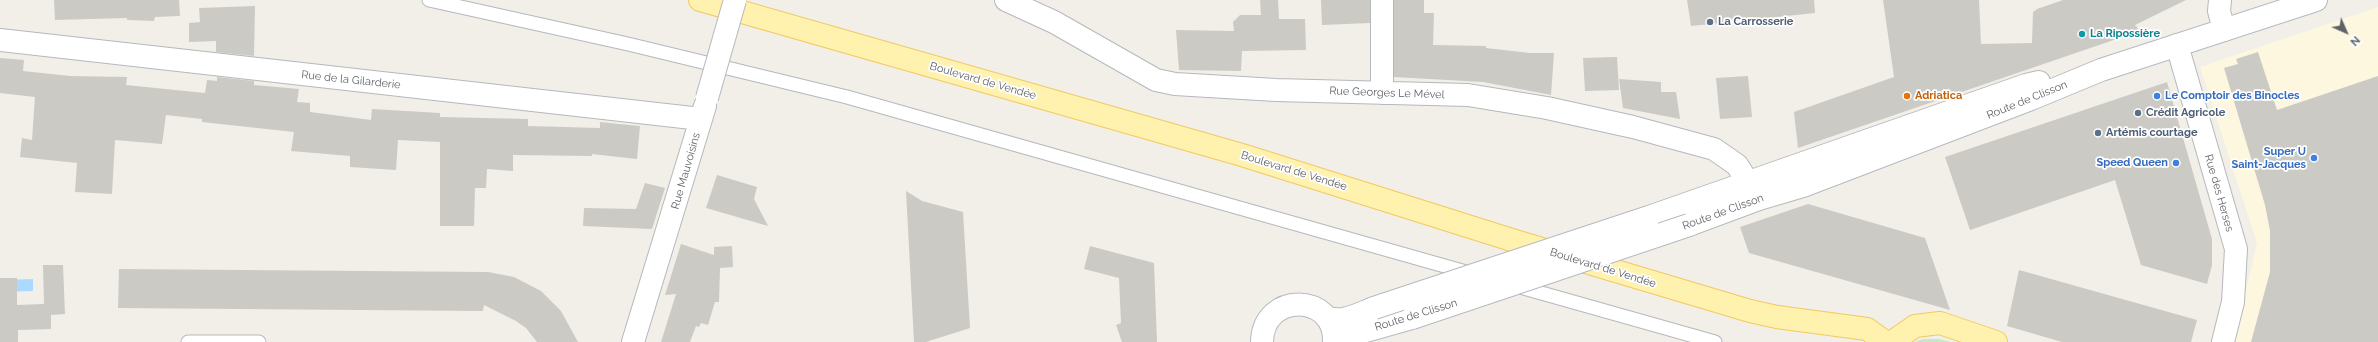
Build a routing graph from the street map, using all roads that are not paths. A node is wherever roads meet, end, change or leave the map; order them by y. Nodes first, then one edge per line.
1 (429, 0) edge
2 (700, 0) edge
3 (735, 0) edge
4 (1006, 0) edge
5 (1382, 0) edge
6 (2220, 0) edge
7 (2316, 0) edge
8 (2224, 30) junction
9 (0, 40) edge
10 (2177, 45) junction
11 (1382, 92) junction
12 (701, 119) junction
13 (1753, 190) junction
14 (1326, 316) junction
15 (188, 342) edge
16 (259, 342) edge
17 (633, 342) edge
18 (1262, 342) edge
19 (1334, 342) edge
20 (1340, 342) edge
21 (1715, 342) edge
22 (1885, 342) edge
23 (1892, 342) edge
24 (1996, 342) edge
25 (2223, 342) edge

1 - 21 lane
2 - 22 main road, Boulevard de Vendée
3 - 12 street, Rue Mauvoisins, bridge
4 - 11 street, Rue Georges Le Mével
5 - 11 street
6 - 8 street
7 - 8 street, Route de Clisson
8 - 10 street, Route de Clisson
9 - 12 street, Rue de la Gilarderie
10 - 13 street, Route de Clisson
10 - 25 street, Rue des Herses
11 - 13 street, Rue Georges Le Mével
12 - 17 street, Rue Mauvoisins
13 - 14 street, Route de Clisson, bridge
13 - 20 street, Route de Clisson, bridge
14 - 18 street
14 - 19 street
15 - 16 lane
23 - 24 main road

